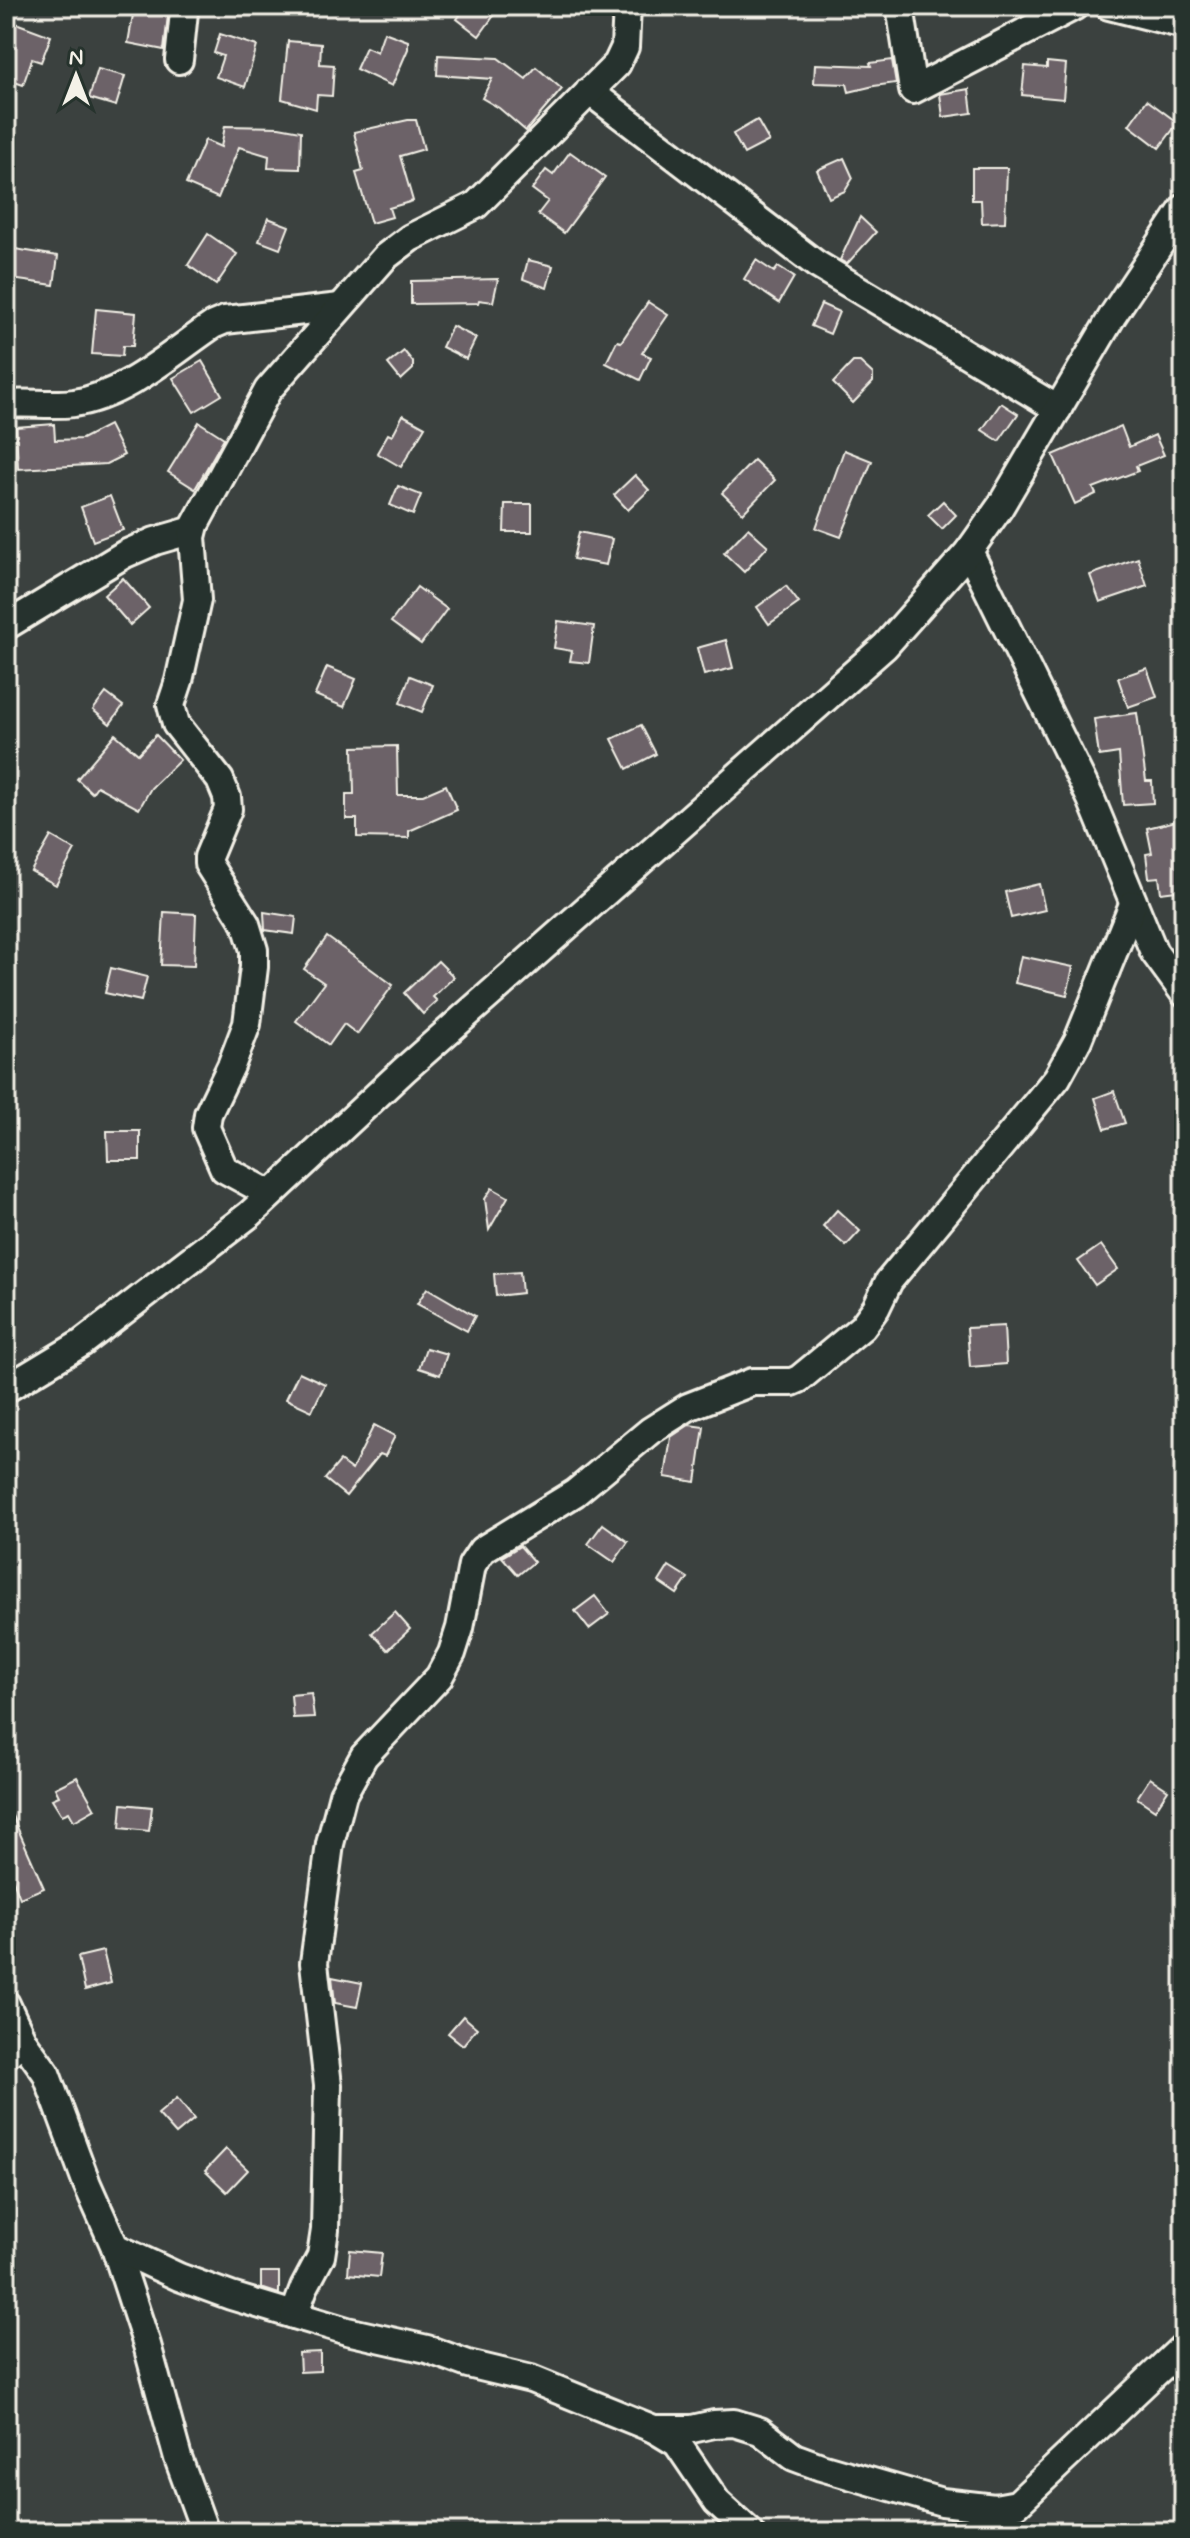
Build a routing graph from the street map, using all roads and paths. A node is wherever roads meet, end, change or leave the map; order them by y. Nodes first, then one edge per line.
1 (182, 6) edge
2 (627, 6) edge
3 (900, 6) edge
4 (1075, 6) edge
5 (1109, 6) edge
6 (1184, 25) edge
7 (179, 60) dead end
8 (589, 91) junction
9 (1184, 208) edge
10 (340, 307) junction
11 (6, 404) edge
12 (1058, 409) junction
13 (193, 530) junction
14 (969, 551) junction
15 (6, 626) edge
16 (1133, 904) junction
17 (1184, 993) edge
18 (270, 1194) junction
19 (6, 1389) edge
20 (6, 2004) edge
21 (15, 2048) edge
22 (115, 2247) junction
23 (294, 2315) junction
24 (1184, 2346) edge
25 (654, 2429) junction
26 (205, 2532) edge
27 (750, 2532) edge

1 - 7 street
2 - 8 street
3 - 4 street
5 - 6 street
8 - 10 street
8 - 12 street
9 - 12 street
10 - 11 street
10 - 13 street
12 - 14 street
13 - 15 street
13 - 18 street
14 - 16 street
14 - 18 street
16 - 17 street
16 - 23 street
18 - 19 street
20 - 21 street
21 - 22 street
22 - 23 street
22 - 26 street
23 - 25 street
24 - 25 street
25 - 27 street

